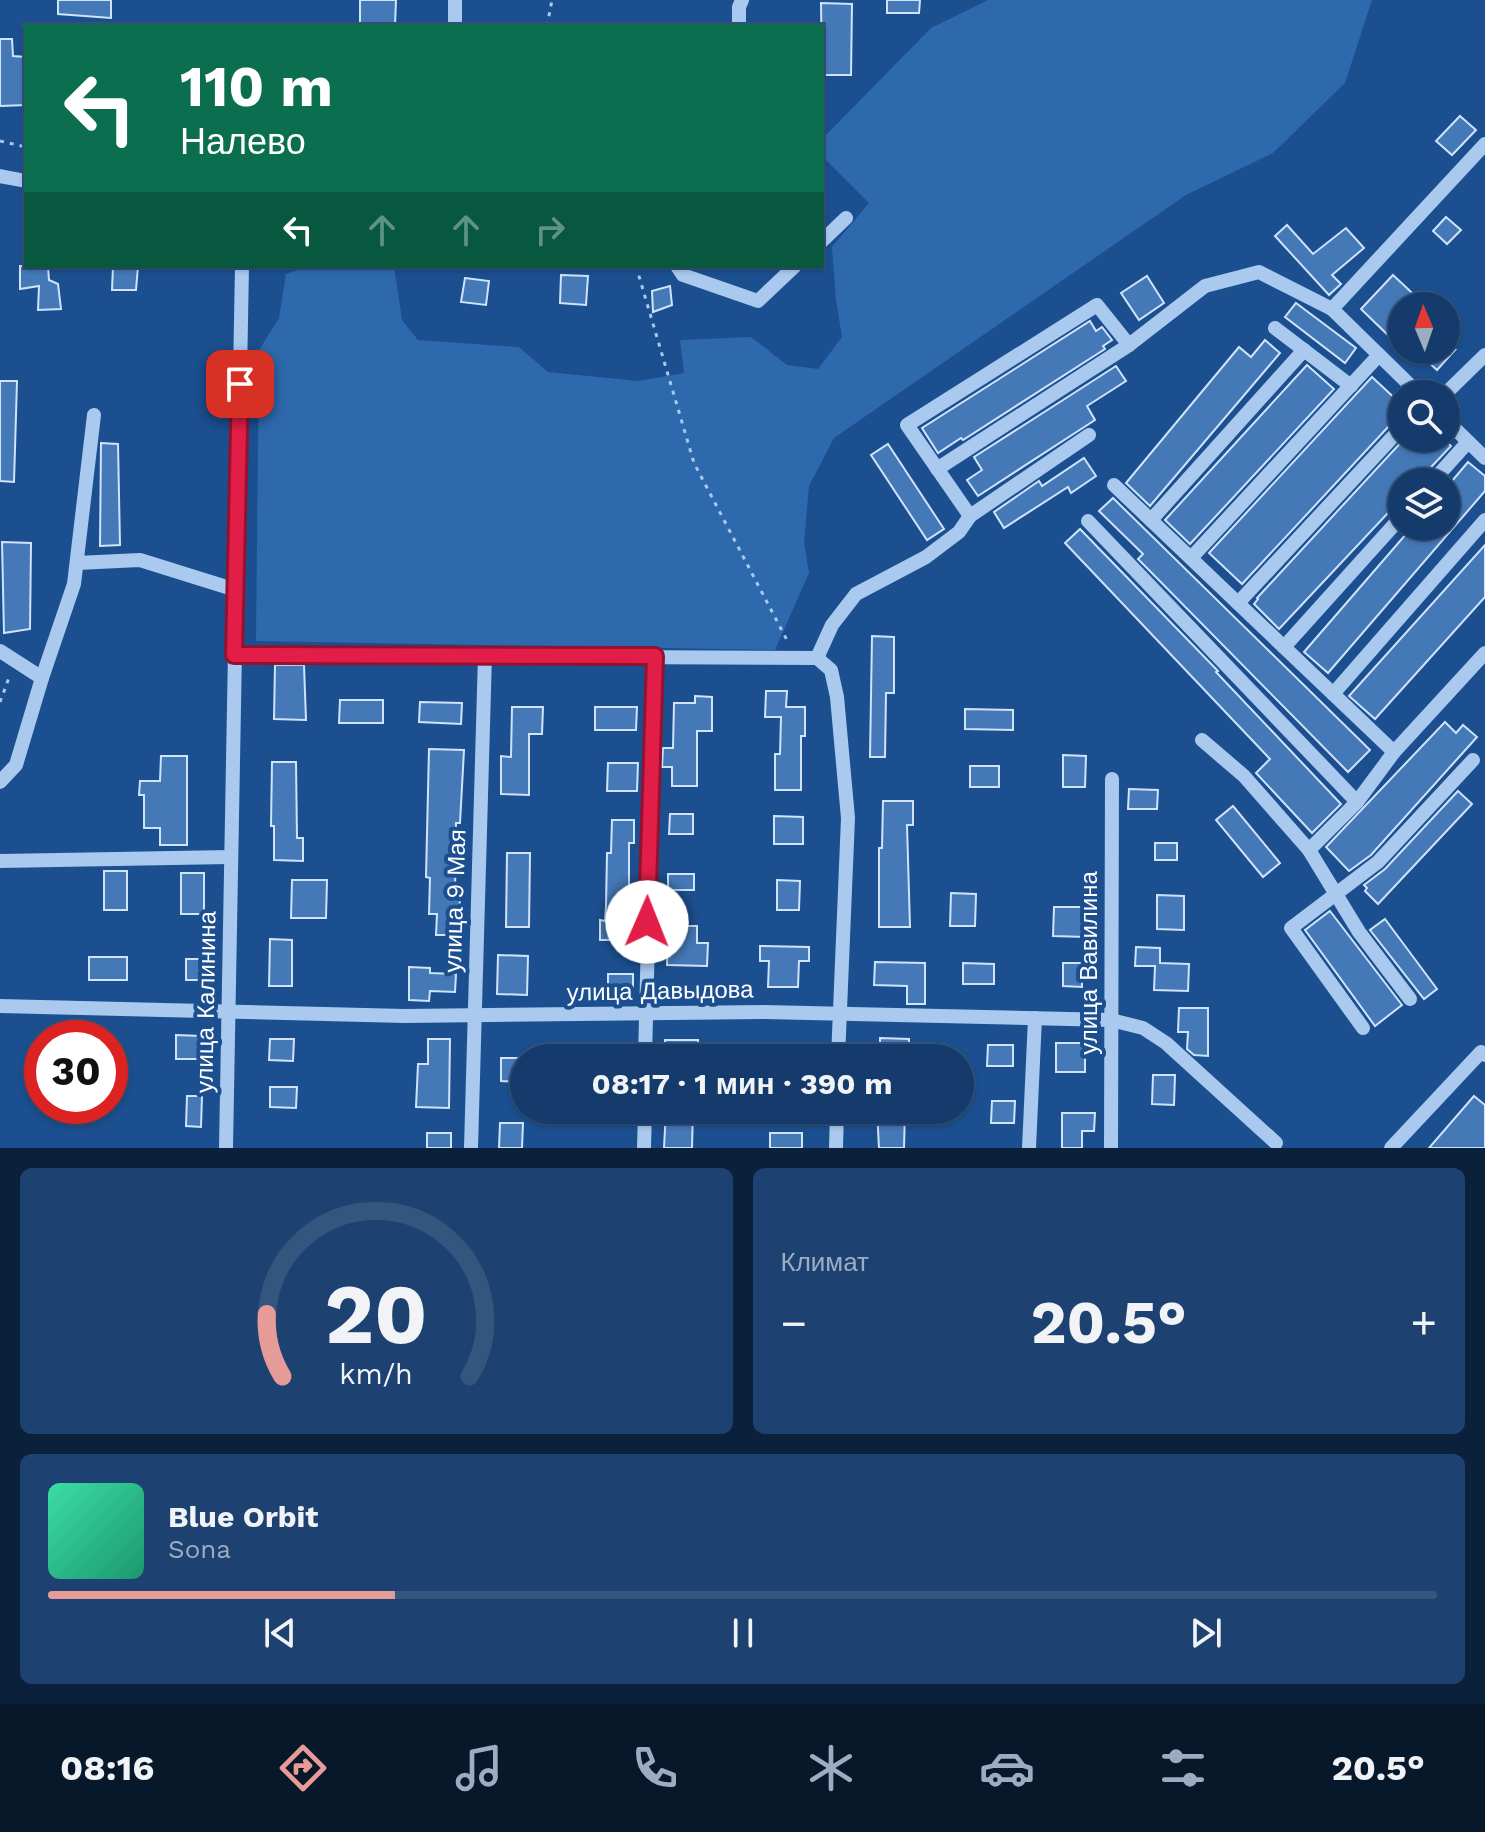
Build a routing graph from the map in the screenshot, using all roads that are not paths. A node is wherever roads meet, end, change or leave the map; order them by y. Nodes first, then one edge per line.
1 (455, 0) edge
2 (742, 0) edge
3 (455, 24) edge
4 (739, 24) edge
5 (1485, 144) edge
6 (0, 176) edge
7 (24, 181) edge
8 (846, 218) dead end
9 (824, 239) edge
10 (242, 268) edge
11 (678, 268) edge
12 (793, 268) edge
13 (1332, 309) junction
14 (1275, 328) dead end
15 (1129, 345) junction
16 (1304, 350) junction
17 (1379, 355) junction
18 (1485, 355) edge
19 (1405, 380) edge
20 (1459, 380) edge
21 (1351, 386) junction
22 (94, 415) dead end
23 (1460, 434) edge
24 (1089, 435) dead end
25 (1388, 442) edge
26 (1468, 442) junction
27 (1485, 458) edge
28 (1445, 468) edge
29 (937, 469) junction
30 (1114, 485) dead end
31 (970, 516) junction
32 (1151, 520) junction
33 (1485, 520) edge
34 (1088, 521) dead end
35 (1388, 532) edge
36 (1191, 558) junction
37 (77, 563) junction
38 (236, 590) junction
39 (1238, 603) junction
40 (1284, 647) junction
41 (0, 651) edge
42 (1485, 653) edge
43 (234, 655) junction
44 (485, 655) junction
45 (655, 656) junction
46 (817, 658) junction
47 (42, 678) junction
48 (1333, 694) junction
49 (1202, 740) dead end
50 (1394, 752) junction
51 (1473, 760) dead end
52 (1112, 779) dead end
53 (0, 782) edge
54 (1357, 802) junction
55 (1309, 850) junction
56 (230, 857) junction
57 (0, 861) edge
58 (1336, 894) junction
59 (1410, 999) dead end
60 (0, 1006) edge
61 (227, 1011) junction
62 (646, 1013) junction
63 (839, 1014) junction
64 (474, 1015) junction
65 (1035, 1018) junction
66 (1111, 1020) junction
67 (1363, 1028) dead end
68 (645, 1044) edge
69 (838, 1044) edge
70 (1485, 1055) edge
71 (645, 1124) edge
72 (837, 1124) edge
73 (1276, 1143) dead end
74 (226, 1148) edge
75 (471, 1148) edge
76 (644, 1148) edge
77 (836, 1148) edge
78 (1029, 1148) edge
79 (1111, 1148) edge
80 (1391, 1148) edge

1 - 3 street
2 - 4 street
5 - 13 street
6 - 7 street
8 - 9 street
10 - 38 street, улица Калинина
11 - 12 street
13 - 15 street
13 - 17 street
14 - 16 street
15 - 29 street
15 - 29 street
16 - 21 street
16 - 32 street
17 - 19 street
17 - 21 street
18 - 20 street
21 - 36 street
22 - 37 street
23 - 26 street
24 - 31 street
25 - 39 street
26 - 27 street
26 - 28 street
29 - 31 street
30 - 32 street
31 - 46 street
32 - 36 street
33 - 48 street
34 - 54 street
35 - 40 street
36 - 39 street
37 - 38 street
37 - 47 street
38 - 43 street, улица Калинина
39 - 40 street
40 - 48 street
41 - 47 street
42 - 50 street
43 - 44 street
43 - 56 street, улица Калинина
44 - 45 street
44 - 64 street, улица 9 Мая
45 - 46 street
45 - 62 street
46 - 63 street
47 - 53 street
48 - 50 street
49 - 55 street
50 - 54 street
51 - 58 street
52 - 66 street, улица Вавилина
54 - 55 street
55 - 58 street
56 - 57 street
56 - 61 street, улица Калинина
58 - 59 street
58 - 67 street
60 - 61 street, улица Давыдова
61 - 64 street, улица Давыдова
61 - 74 street, улица Калинина
62 - 63 street, улица Давыдова
62 - 64 street, улица Давыдова
62 - 68 street
63 - 65 street, улица Давыдова
63 - 69 street
64 - 75 street, улица 9 Мая
65 - 66 street, улица Давыдова
65 - 78 street
66 - 73 street, улица Давыдова
66 - 79 street, улица Вавилина
70 - 80 street
71 - 76 street
72 - 77 street

